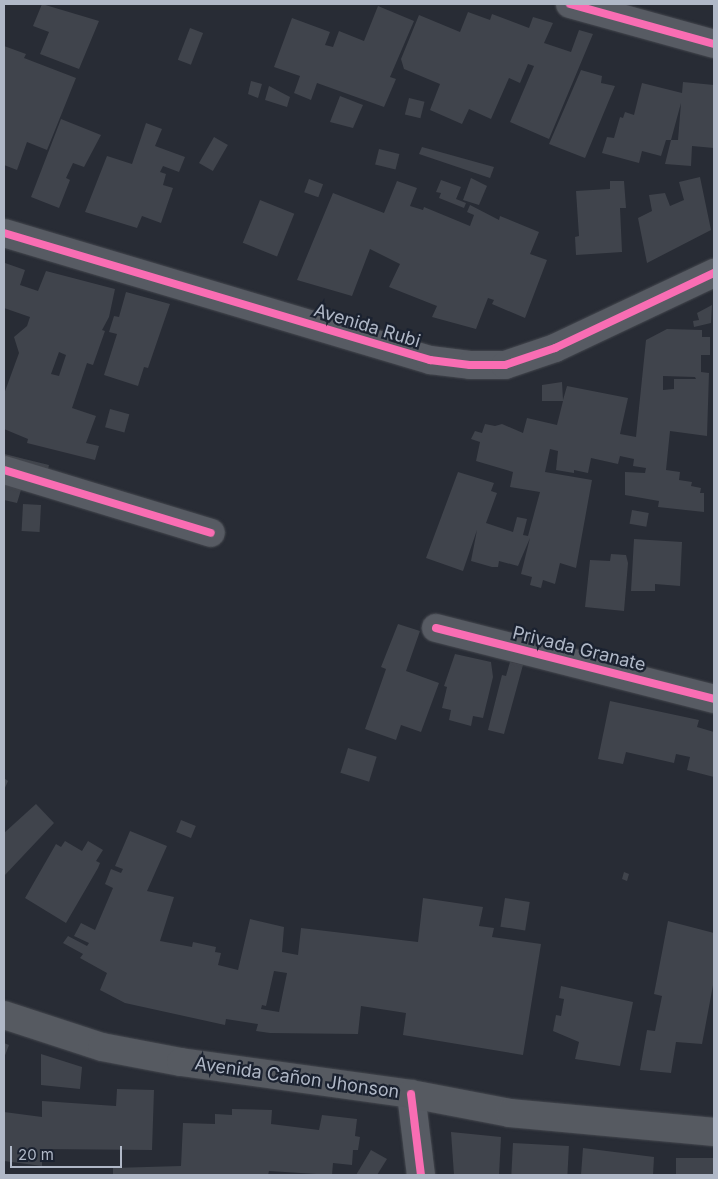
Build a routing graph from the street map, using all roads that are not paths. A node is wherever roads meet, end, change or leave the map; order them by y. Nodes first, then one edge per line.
1 (570, 4) edge
2 (714, 44) edge
3 (4, 233) edge
4 (714, 273) edge
5 (4, 470) edge
6 (211, 533) dead end
7 (436, 628) dead end
8 (714, 699) edge
9 (4, 1015) edge
10 (411, 1094) junction
11 (714, 1132) edge
12 (421, 1175) edge

1 - 2 street
3 - 4 street, Avenida Rubi
5 - 6 street
7 - 8 street, Privada Granate
9 - 10 main road, Avenida Cañon Jhonson
10 - 11 main road, Avenida Cañon Jhonson
10 - 12 street

